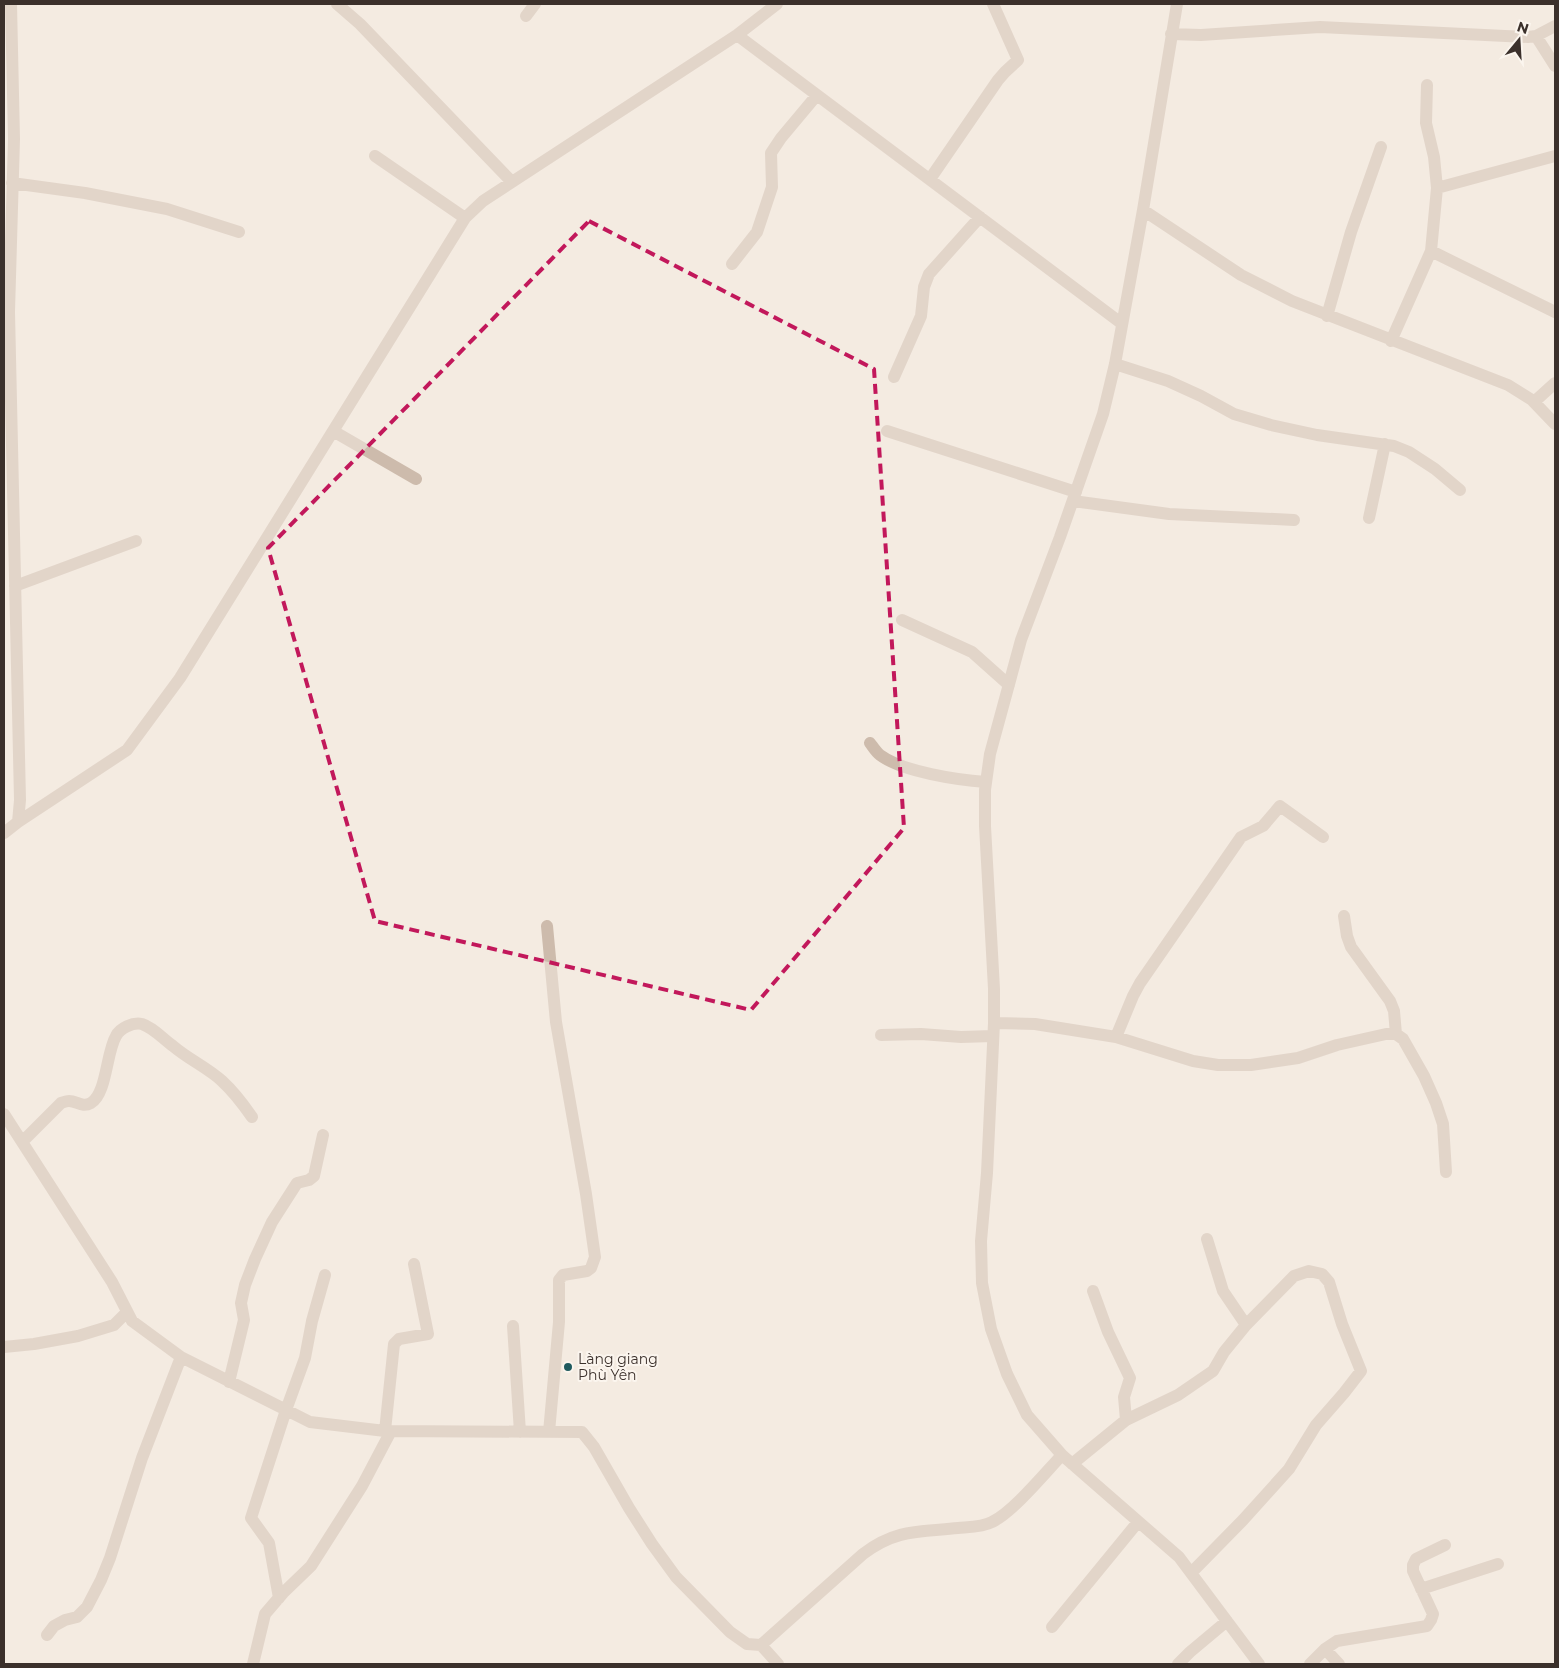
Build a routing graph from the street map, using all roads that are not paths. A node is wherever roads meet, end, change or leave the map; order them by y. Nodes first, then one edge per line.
1 (11, 4) edge
2 (337, 4) edge
3 (535, 4) edge
4 (756, 4) edge
5 (993, 4) edge
6 (1177, 4) edge
7 (772, 8) edge
8 (526, 16) dead end
9 (1555, 26) edge
10 (1171, 34) junction
11 (737, 35) junction
12 (1536, 36) junction
13 (1555, 66) edge
14 (1427, 85) dead end
15 (817, 95) junction
16 (1381, 147) dead end
17 (375, 156) dead end
18 (1555, 156) edge
19 (930, 179) junction
20 (512, 182) junction
21 (12, 183) junction
22 (1437, 188) junction
23 (1143, 210) junction
24 (980, 217) junction
25 (465, 218) junction
26 (239, 232) dead end
27 (1431, 251) junction
28 (732, 264) dead end
29 (6, 312) edge
30 (1555, 312) edge
31 (1327, 316) junction
32 (1121, 323) junction
33 (1392, 340) junction
34 (1115, 364) junction
35 (894, 377) dead end
36 (1555, 383) edge
37 (1534, 402) junction
38 (1555, 424) edge
39 (333, 431) junction
40 (887, 431) dead end
41 (1385, 444) junction
42 (8, 457) edge
43 (416, 479) dead end
44 (1460, 490) dead end
45 (1074, 497) junction
46 (1369, 518) dead end
47 (1294, 520) dead end
48 (9, 532) edge
49 (136, 541) dead end
50 (16, 586) junction
51 (902, 620) dead end
52 (4, 673) edge
53 (18, 673) junction
54 (1009, 685) junction
55 (870, 743) dead end
56 (986, 782) junction
57 (18, 822) junction
58 (4, 833) edge
59 (1323, 837) dead end
60 (1344, 916) dead end
61 (547, 926) dead end
62 (993, 1029) junction
63 (1396, 1034) junction
64 (881, 1035) dead end
65 (1116, 1037) junction
66 (4, 1114) edge
67 (252, 1117) dead end
68 (323, 1135) dead end
69 (22, 1142) junction
70 (1446, 1172) dead end
71 (1208, 1239) dead end
72 (414, 1264) dead end
73 (325, 1275) dead end
74 (1093, 1291) dead end
75 (127, 1312) junction
76 (1246, 1325) junction
77 (513, 1326) dead end
78 (4, 1347) edge
79 (181, 1358) junction
80 (229, 1382) junction
81 (286, 1410) junction
82 (1126, 1420) junction
83 (388, 1431) junction
84 (520, 1432) junction
85 (549, 1432) junction
86 (1067, 1459) junction
87 (1138, 1522) junction
88 (1445, 1545) dead end
89 (1498, 1564) dead end
90 (1191, 1573) junction
91 (1421, 1589) junction
92 (279, 1598) junction
93 (1227, 1621) junction
94 (1052, 1627) dead end
95 (47, 1635) dead end
96 (761, 1645) junction
97 (1324, 1649) junction
98 (253, 1664) edge
99 (778, 1664) edge
100 (1178, 1664) edge
101 (1259, 1664) edge
102 (1310, 1664) edge
103 (1339, 1664) edge

1 - 21 street
2 - 20 street
3 - 8 street
4 - 7 street
5 - 19 street
6 - 10 street
7 - 11 street
9 - 12 street
10 - 12 street
10 - 23 street
11 - 15 street
11 - 20 street
12 - 13 street
14 - 22 street
15 - 19 street
15 - 28 street
16 - 31 street
17 - 25 street
18 - 22 street
19 - 24 street
20 - 25 street
21 - 26 street
21 - 29 street
22 - 27 street
23 - 31 street
23 - 32 street
24 - 32 street
24 - 35 street
25 - 39 street
27 - 30 street
27 - 33 street
29 - 42 street
31 - 33 street
32 - 34 street
33 - 37 street
34 - 41 street
34 - 45 street
36 - 37 street
37 - 38 street
39 - 43 street
39 - 57 street
40 - 45 street
41 - 44 street
41 - 46 street
42 - 48 street
45 - 47 street
45 - 54 street
48 - 50 street
49 - 50 street
50 - 53 street
51 - 54 street
52 - 53 street
53 - 57 street
54 - 56 street
55 - 56 street
56 - 62 street
57 - 58 street
59 - 65 street
60 - 63 street
61 - 85 street
62 - 64 street
62 - 65 street
62 - 86 street
63 - 65 street
63 - 70 street
66 - 69 street
67 - 69 street
68 - 80 street
69 - 75 street
71 - 76 street
72 - 83 street
73 - 81 street
74 - 82 street
75 - 78 street
75 - 79 street
76 - 82 street
76 - 90 street
77 - 84 street
79 - 80 street
79 - 95 street
80 - 81 street
81 - 83 street
81 - 92 street
82 - 86 street
83 - 84 street
83 - 92 street
84 - 85 street
85 - 96 street
86 - 87 street
86 - 96 street
87 - 90 street
87 - 94 street
88 - 91 street
89 - 91 street
90 - 93 street
91 - 97 street
92 - 98 street
93 - 100 street
93 - 101 street
96 - 99 street
97 - 102 street
97 - 103 street

